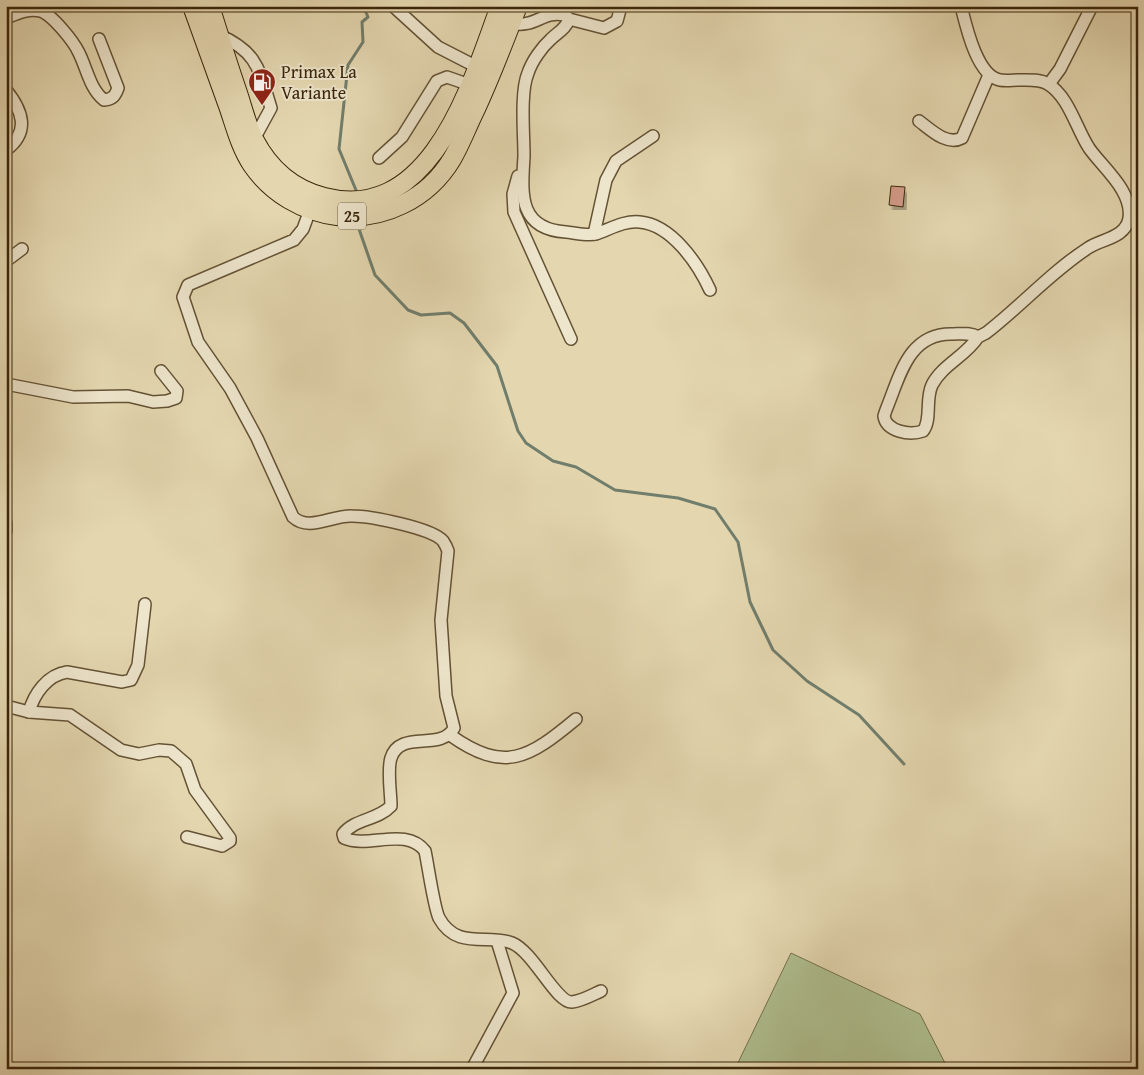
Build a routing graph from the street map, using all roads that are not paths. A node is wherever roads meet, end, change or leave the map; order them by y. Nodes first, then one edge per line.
1 (192, 6) edge
2 (210, 6) edge
3 (393, 6) edge
4 (500, 6) edge
5 (518, 6) edge
6 (621, 6) edge
7 (961, 6) edge
8 (1092, 6) edge
9 (44, 9) edge
10 (563, 14) edge
11 (6, 18) edge
12 (511, 23) junction
13 (219, 35) junction
14 (99, 39) dead end
15 (477, 67) junction
16 (989, 75) junction
17 (1049, 84) junction
18 (470, 85) junction
19 (6, 90) edge
20 (919, 121) dead end
21 (653, 136) dead end
22 (254, 139) junction
23 (6, 150) edge
24 (524, 157) junction
25 (379, 158) dead end
26 (310, 210) junction
27 (594, 234) junction
28 (22, 249) dead end
29 (6, 261) edge
30 (710, 290) dead end
31 (978, 337) junction
32 (571, 339) dead end
33 (161, 371) dead end
34 (6, 384) edge
35 (6, 523) edge
36 (6, 531) edge
37 (144, 604) dead end
38 (6, 706) edge
39 (29, 712) junction
40 (576, 719) dead end
41 (450, 735) junction
42 (187, 836) dead end
43 (497, 941) junction
44 (601, 991) dead end
45 (472, 1069) edge

1 - 26 highway, 25
2 - 13 highway, 25
3 - 15 street
4 - 15 highway, 25
5 - 12 highway, 25
6 - 10 street
7 - 16 street
8 - 17 street
9 - 11 street
9 - 14 street
10 - 12 street
10 - 24 street
12 - 26 highway, 25
13 - 22 highway, 25
13 - 22 street
15 - 18 highway, 25
16 - 17 street
16 - 20 street
17 - 31 street
18 - 22 highway, 25
18 - 25 street
19 - 23 street
21 - 27 street
24 - 27 street
24 - 32 street
26 - 41 street
27 - 30 street
28 - 29 street
31 - 31 street
33 - 34 street
35 - 36 street
37 - 39 street
38 - 39 street
39 - 42 street
40 - 41 street
41 - 43 street
43 - 44 street
43 - 45 street

